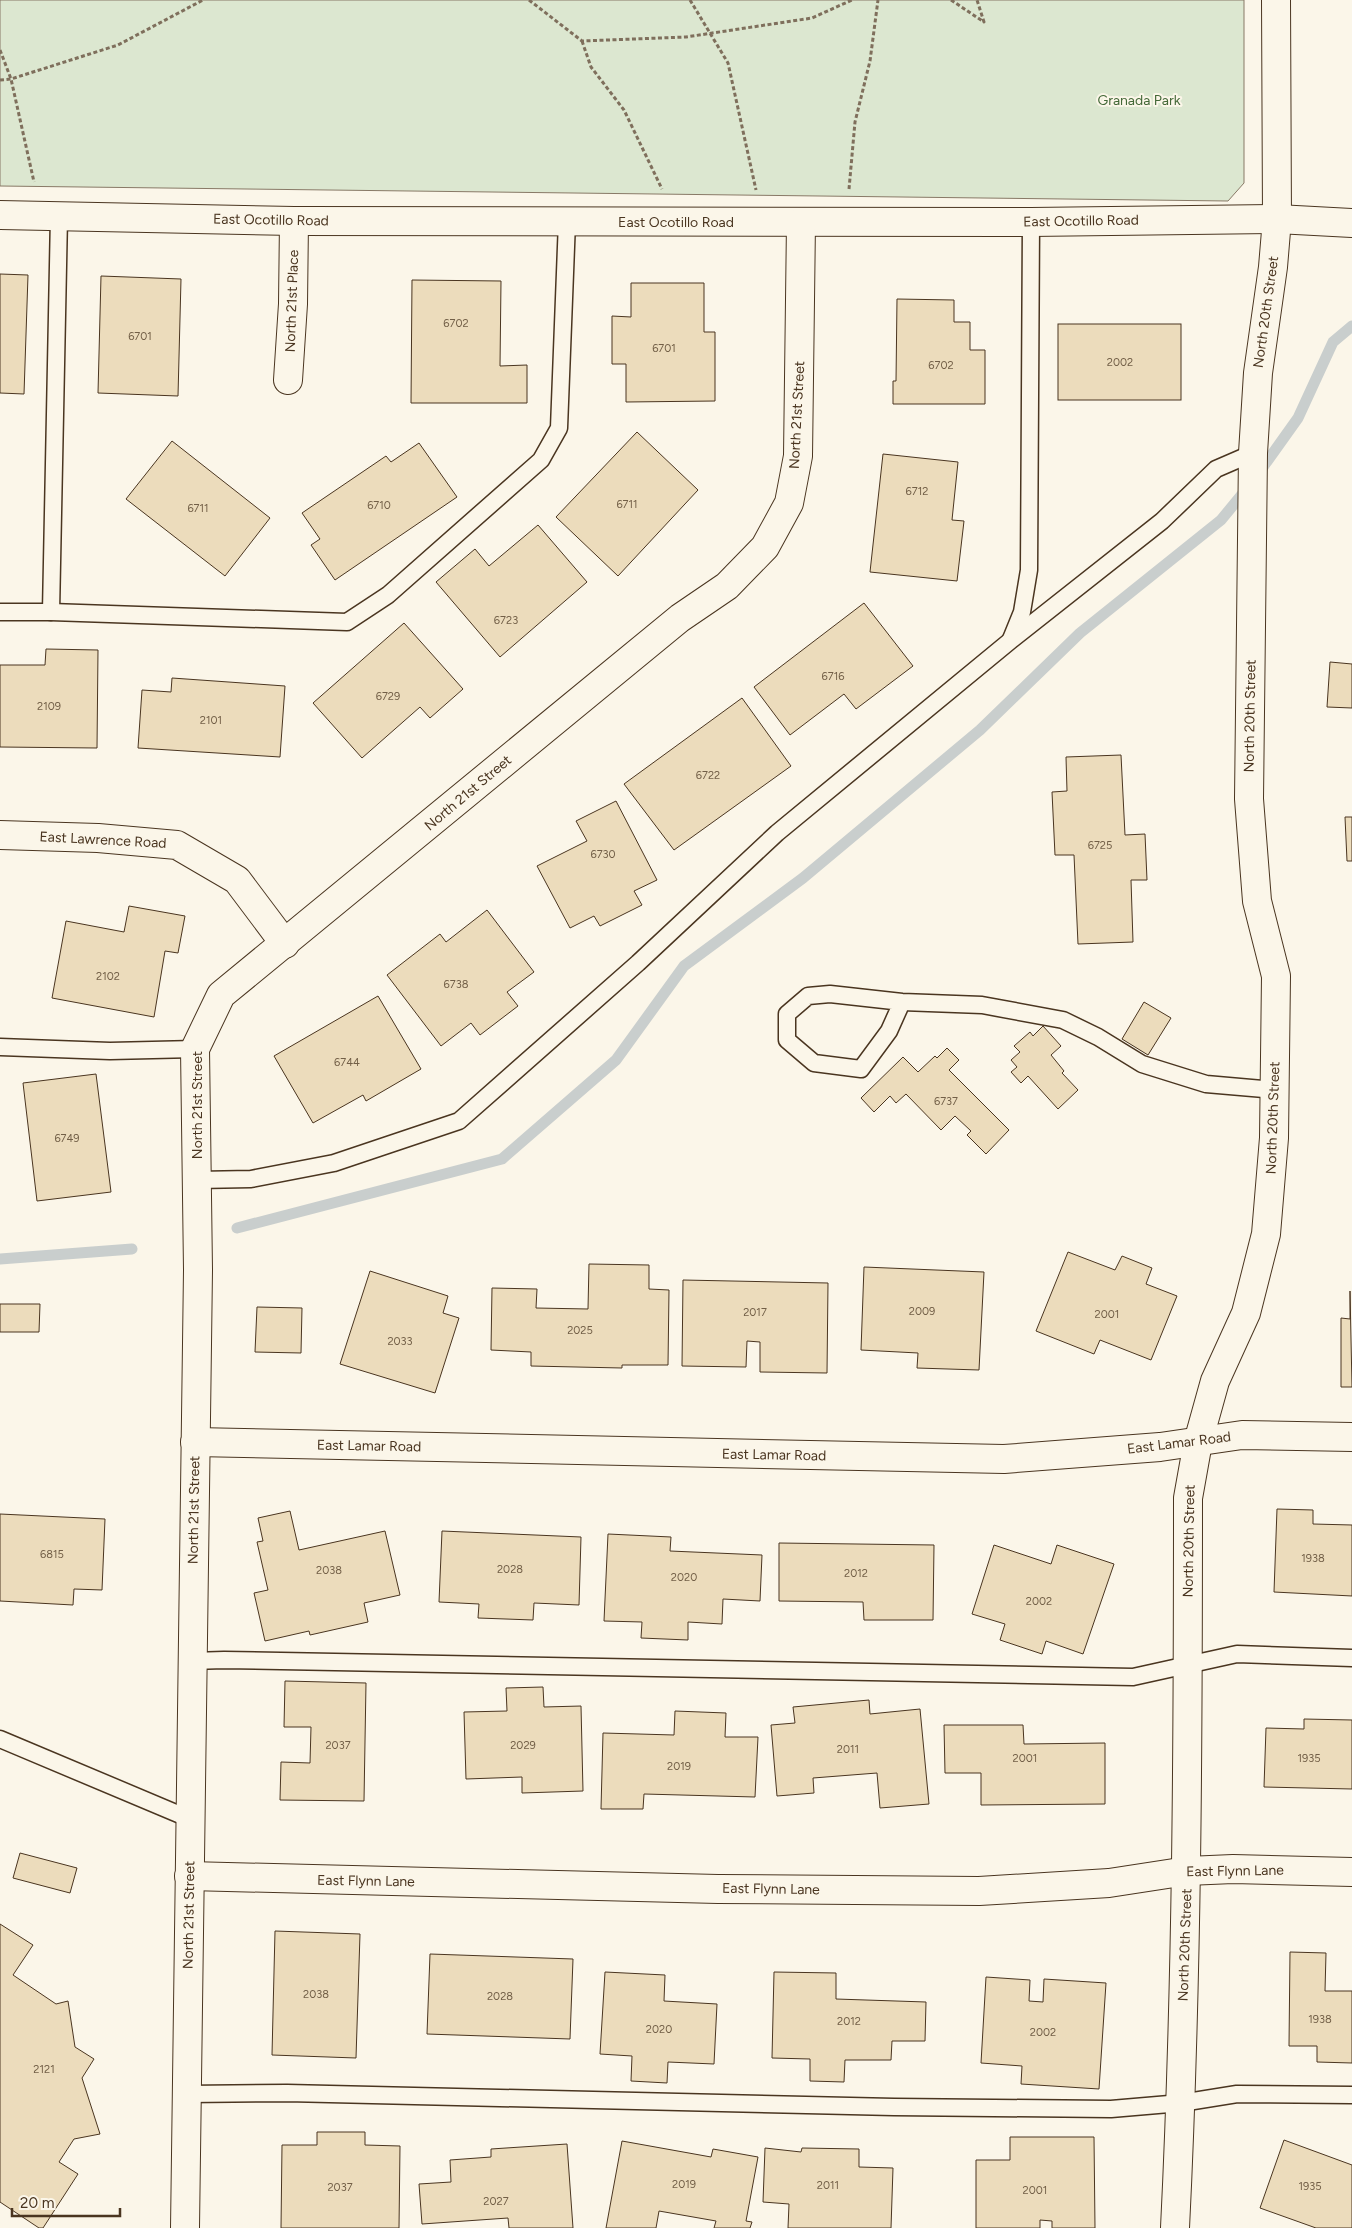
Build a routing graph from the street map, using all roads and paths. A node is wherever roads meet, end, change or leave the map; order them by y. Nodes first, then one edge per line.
1 (202, 0) edge
2 (529, 0) edge
3 (690, 0) edge
4 (852, 0) edge
5 (878, 0) edge
6 (951, 0) edge
7 (977, 0) edge
8 (1276, 0) edge
9 (711, 33) junction
10 (582, 41) junction
11 (0, 50) edge
12 (11, 79) junction
13 (0, 80) edge
14 (34, 182) dead end
15 (663, 191) dead end
16 (757, 193) dead end
17 (848, 194) dead end
18 (0, 215) edge
19 (59, 216) junction
20 (1277, 219) junction
21 (294, 221) junction
22 (566, 221) junction
23 (801, 222) junction
24 (1031, 222) junction
25 (1352, 223) edge
26 (288, 380) dead end
27 (1253, 453) junction
28 (0, 612) edge
29 (51, 612) junction
30 (1010, 641) junction
31 (0, 836) edge
32 (285, 944) junction
33 (902, 1002) junction
34 (0, 1048) edge
35 (195, 1049) junction
36 (1275, 1090) junction
37 (196, 1180) junction
38 (1352, 1437) edge
39 (196, 1442) junction
40 (1198, 1442) junction
41 (1352, 1658) edge
42 (192, 1661) junction
43 (1188, 1666) junction
44 (0, 1739) edge
45 (190, 1819) junction
46 (1187, 1871) junction
47 (1352, 1872) edge
48 (189, 1876) junction
49 (186, 2094) junction
50 (1352, 2095) edge
51 (1181, 2103) junction
52 (185, 2228) edge
53 (1175, 2228) edge

1 - 12 path
2 - 10 path
3 - 9 path
4 - 9 path
5 - 17 path
6 - 7 path
8 - 20 street, North 20th Street
9 - 10 path
9 - 16 path
10 - 15 path
11 - 12 path
12 - 13 path
12 - 14 path
18 - 19 street, East Ocotillo Road
19 - 21 street, East Ocotillo Road
19 - 29 lane
20 - 24 street, East Ocotillo Road
20 - 25 street, East Ocotillo Road
20 - 27 street, North 20th Street
21 - 22 street, East Ocotillo Road
21 - 26 street, North 21st Place
22 - 23 street, East Ocotillo Road
22 - 29 lane
23 - 24 street, East Ocotillo Road
23 - 32 street, North 21st Street
24 - 30 lane
27 - 30 lane
27 - 36 street, North 20th Street
28 - 29 lane
30 - 37 lane
31 - 32 street, East Lawrence Road
32 - 35 street, North 21st Street
33 - 33 lane
33 - 36 lane
34 - 35 lane
35 - 37 street, North 21st Street
36 - 40 street, North 20th Street
37 - 39 street, North 21st Street
38 - 40 street, East Lamar Road
39 - 40 street, East Lamar Road
39 - 42 street, North 21st Street
40 - 43 street, North 20th Street
41 - 43 lane
42 - 43 lane
42 - 45 street, North 21st Street
43 - 46 street, North 20th Street
44 - 45 lane
45 - 48 street, North 21st Street
46 - 47 street, East Flynn Lane
46 - 48 street, East Flynn Lane
46 - 51 street, North 20th Street
48 - 49 street, North 21st Street
49 - 51 lane
49 - 52 street, North 21st Street
50 - 51 lane
51 - 53 street, North 20th Street

